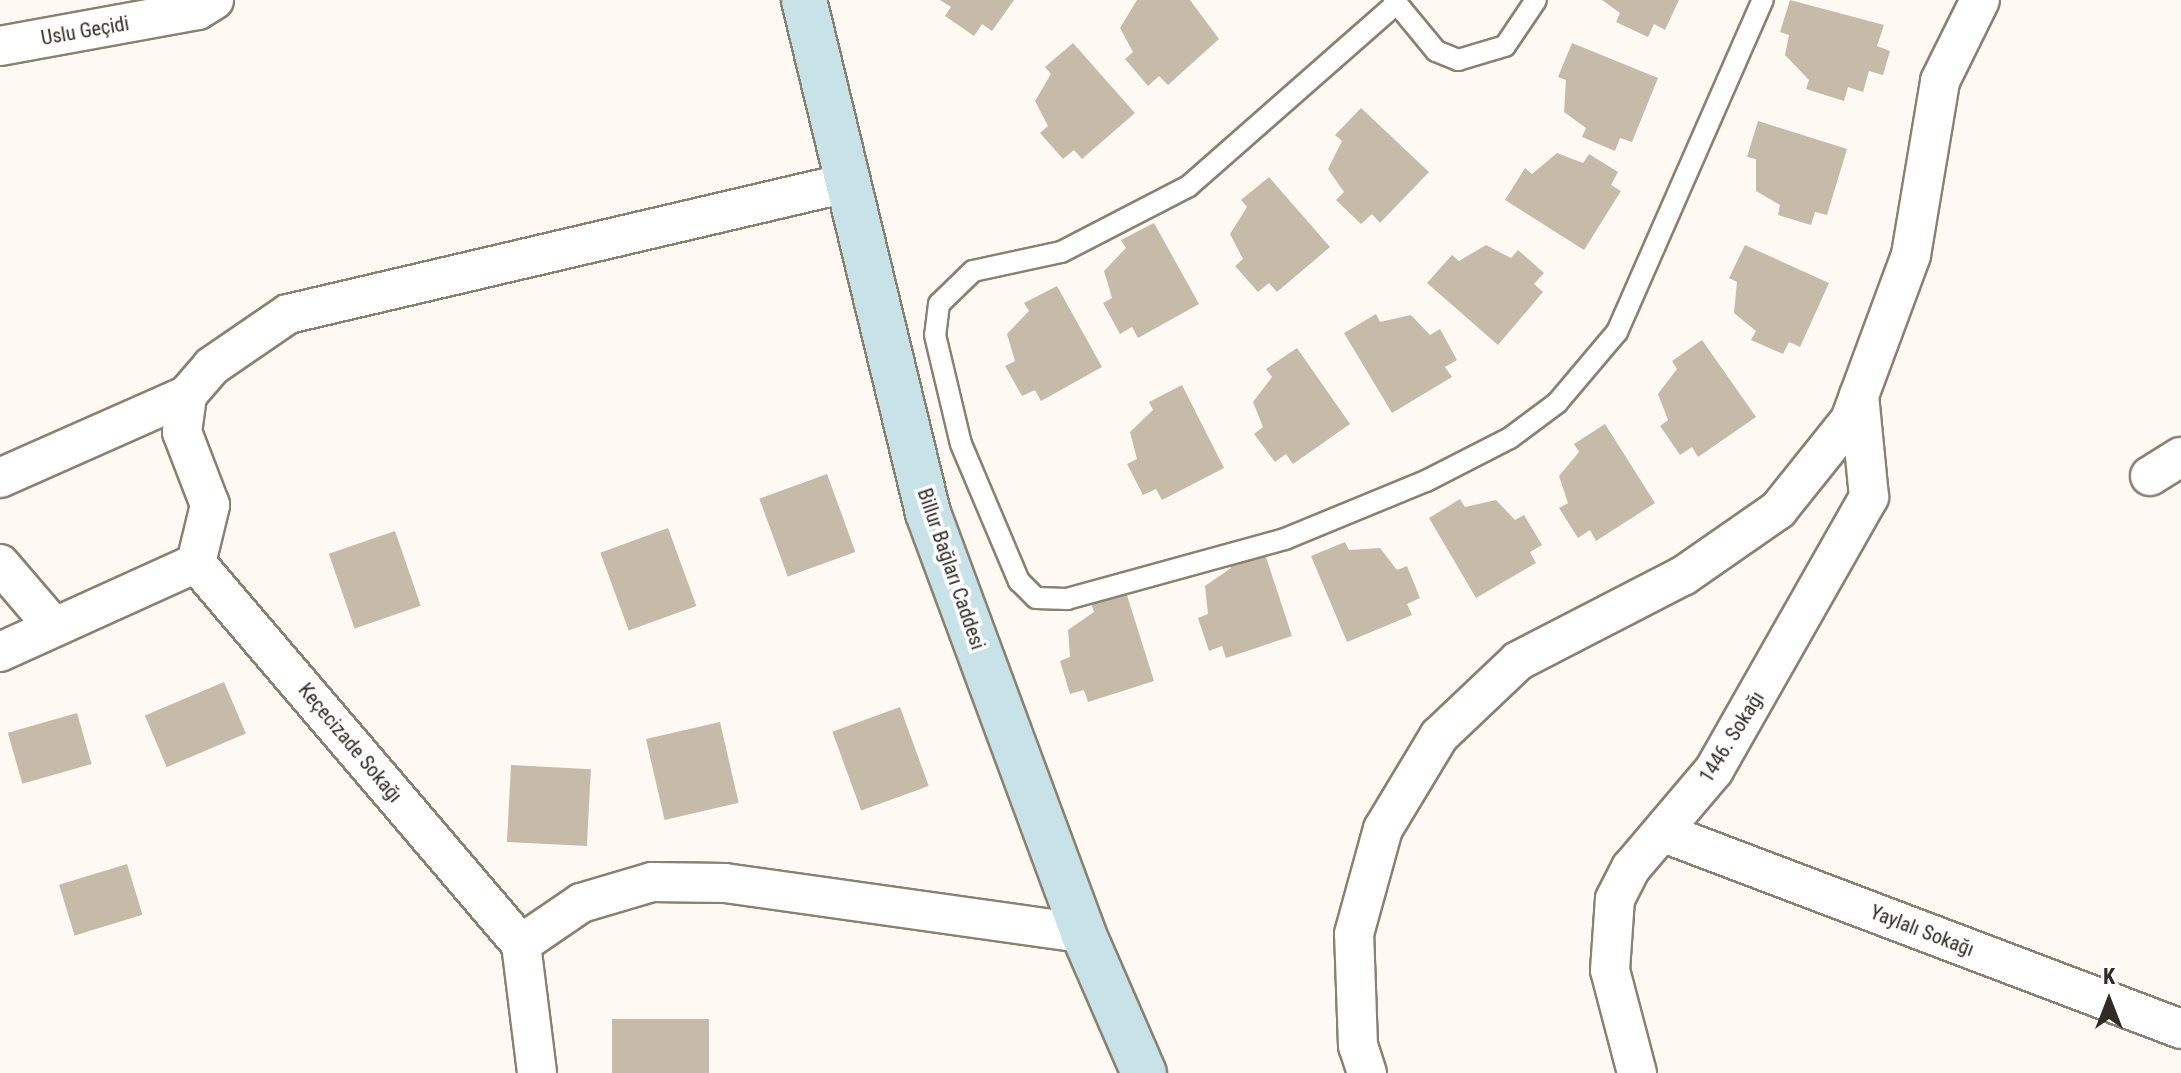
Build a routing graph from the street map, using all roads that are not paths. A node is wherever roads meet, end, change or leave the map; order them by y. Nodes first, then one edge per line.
1 (214, 0) edge
2 (804, 0) edge
3 (1536, 0) edge
4 (1763, 0) edge
5 (1980, 0) edge
6 (1395, 2) edge
7 (0, 46) edge
8 (851, 182) junction
9 (187, 395) junction
10 (1859, 395) junction
11 (0, 478) edge
12 (196, 563) junction
13 (0, 564) edge
14 (54, 627) junction
15 (0, 652) edge
16 (1664, 833) junction
17 (1083, 933) junction
18 (521, 944) junction
19 (2181, 1029) edge
20 (537, 1073) edge
21 (1144, 1073) edge
22 (1367, 1073) edge
23 (1637, 1073) edge

1 - 7 street, Uslu Geçidi
2 - 8 street, Billur Bağları Caddesi
3 - 6 lane
4 - 6 lane
5 - 10 street
8 - 9 street
8 - 17 street, Billur Bağları Caddesi
9 - 11 street
9 - 12 street
10 - 16 street, 1446. Sokağı
10 - 22 street
12 - 14 street
12 - 18 street, Keçecizade Sokağı
13 - 14 street
14 - 15 street
16 - 19 street, Yaylalı Sokağı
16 - 23 street, 1446. Sokağı
17 - 18 street
17 - 21 street, Billur Bağları Caddesi
18 - 20 street

